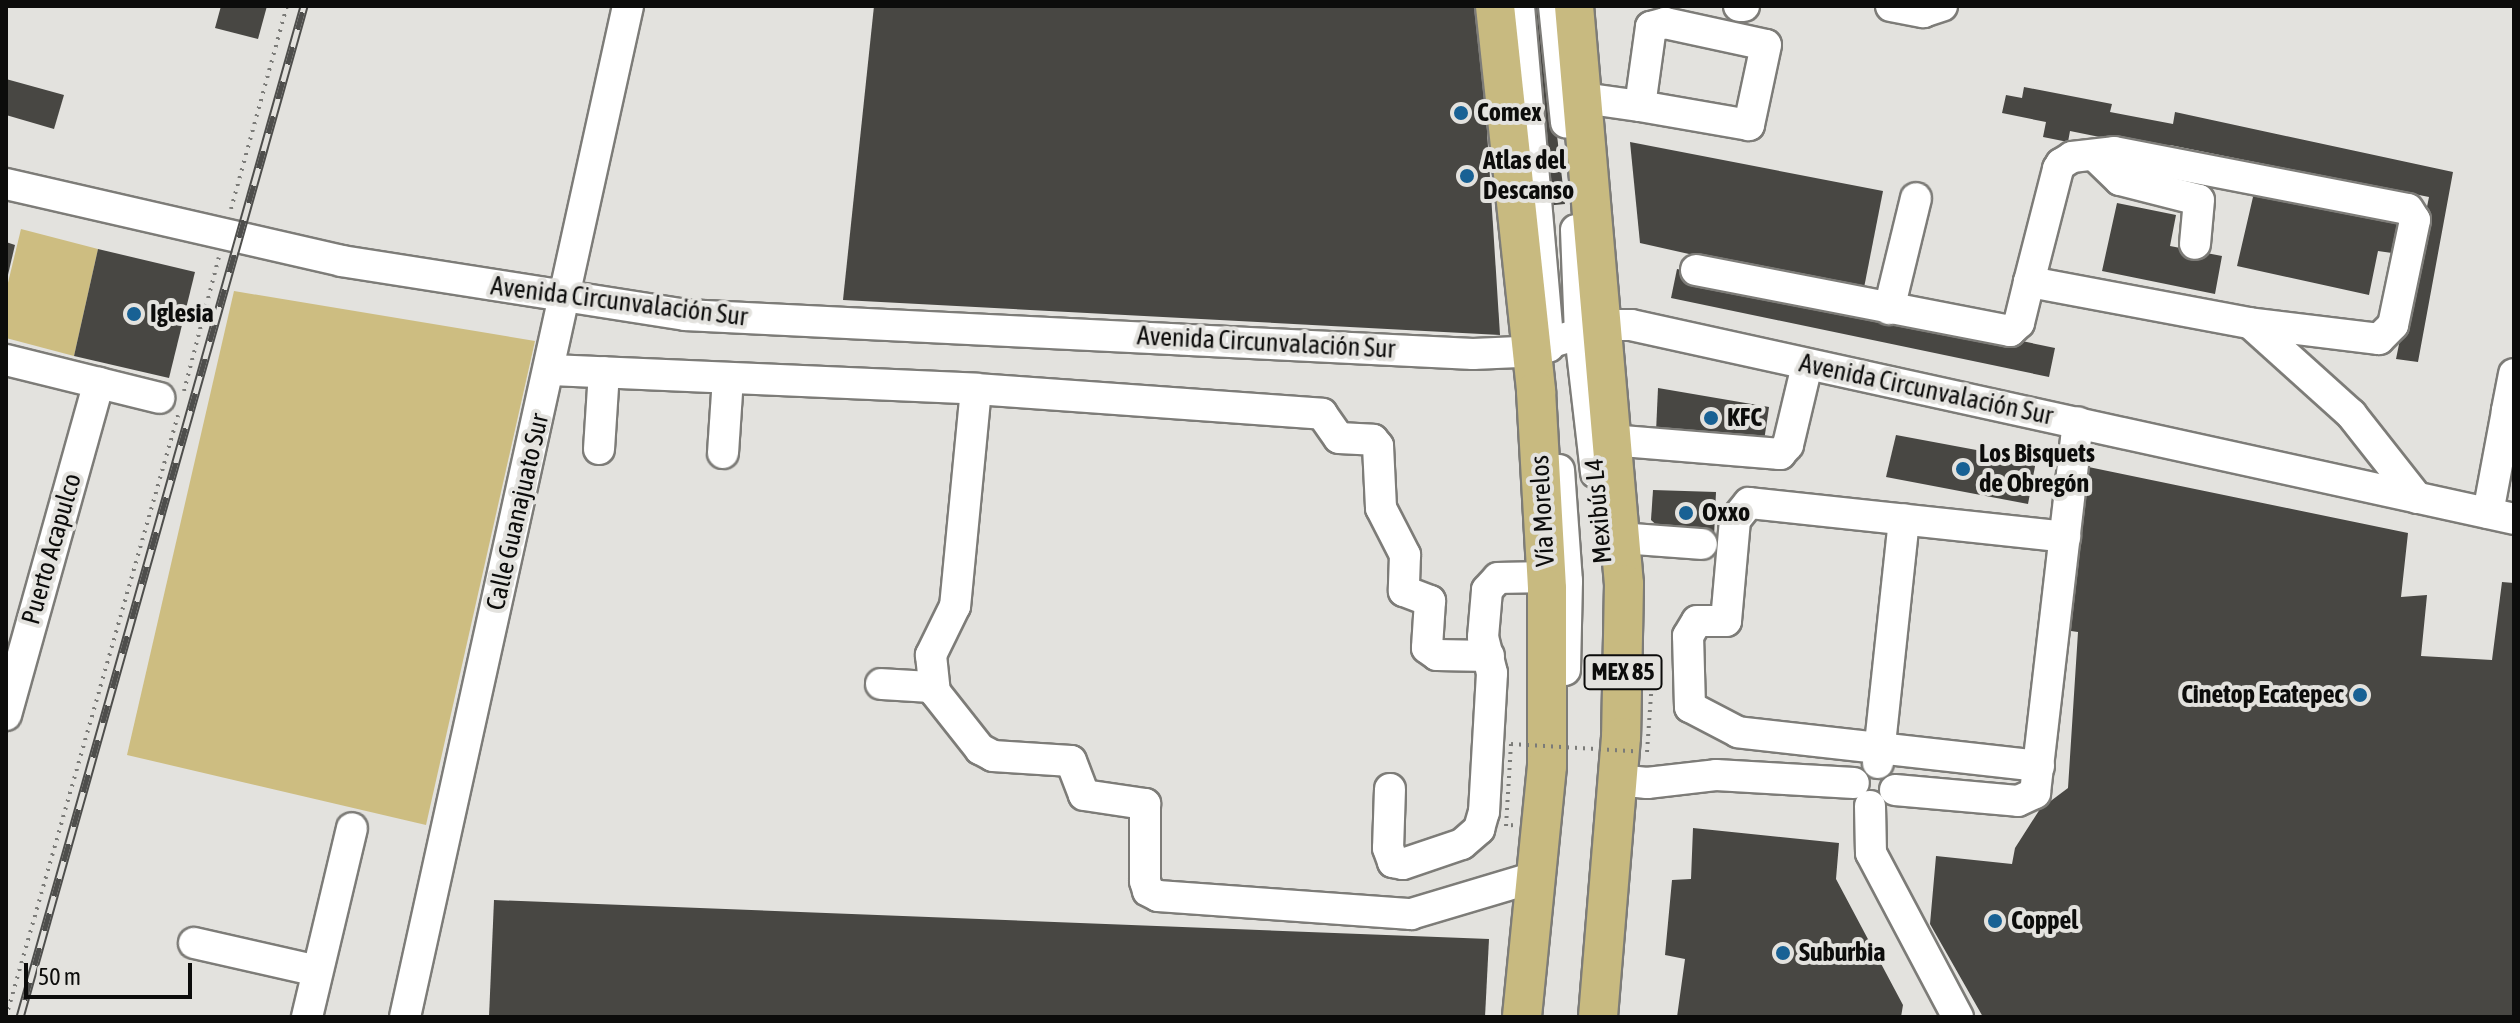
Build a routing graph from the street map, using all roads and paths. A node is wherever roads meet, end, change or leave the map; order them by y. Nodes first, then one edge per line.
1 (287, 6) edge
2 (628, 6) edge
3 (1495, 6) edge
4 (1519, 6) edge
5 (1554, 6) edge
6 (1574, 6) edge
7 (1891, 6) edge
8 (1942, 6) edge
9 (1583, 98) junction
10 (1640, 106) junction
11 (2094, 155) junction
12 (6, 184) edge
13 (1916, 198) dead end
14 (224, 237) junction
15 (2195, 244) dead end
16 (1696, 270) dead end
17 (2029, 282) junction
18 (566, 300) junction
19 (1889, 309) junction
20 (2249, 323) junction
21 (1589, 331) junction
22 (1540, 347) junction
23 (6, 360) edge
24 (1807, 365) junction
25 (549, 370) junction
26 (604, 372) junction
27 (2514, 374) edge
28 (728, 378) junction
29 (99, 383) junction
30 (976, 389) junction
31 (159, 398) dead end
32 (2510, 412) edge
33 (2078, 422) junction
34 (1610, 440) junction
35 (599, 449) dead end
36 (723, 453) dead end
37 (2417, 498) junction
38 (2501, 516) edge
39 (1904, 519) junction
40 (2065, 537) junction
41 (1620, 538) junction
42 (1702, 544) dead end
43 (1547, 577) junction
44 (1489, 656) junction
45 (1645, 667) dead end
46 (881, 684) dead end
47 (932, 687) junction
48 (6, 715) edge
49 (1878, 756) junction
50 (2039, 766) junction
51 (1618, 780) junction
52 (1390, 789) dead end
53 (1873, 793) junction
54 (1513, 825) dead end
55 (352, 828) dead end
56 (1535, 877) junction
57 (194, 943) dead end
58 (317, 971) junction
59 (6, 1017) edge
60 (307, 1017) edge
61 (405, 1017) edge
62 (1522, 1017) edge
63 (1541, 1017) edge
64 (1579, 1017) edge
65 (1598, 1017) edge
66 (1958, 1017) edge

1 - 14 path
2 - 18 street, Calle Guanajuato Sur
3 - 22 main road, Vía Morelos / MEX 85
4 - 22 street, Mexibús L4
5 - 21 street, Mexibús L4
6 - 9 main road, MEX 85
7 - 8 street
9 - 10 street
9 - 21 main road, MEX 85
10 - 10 street
11 - 15 street
11 - 17 street
11 - 20 street
12 - 14 street, Avenida Circunvalación Sur
13 - 19 street
14 - 18 street, Avenida Circunvalación Sur
14 - 59 path
16 - 19 street
17 - 19 street
17 - 20 street
18 - 22 street, Avenida Circunvalación Sur
18 - 25 street, Calle Guanajuato Sur
20 - 37 street
21 - 22 street, Avenida Circunvalación Sur
21 - 24 street, Avenida Circunvalación Sur
21 - 34 main road, MEX 85
21 - 64 street, Mexibús L4
22 - 43 main road, Vía Morelos / MEX 85
22 - 63 street, Mexibús L4
23 - 29 street
24 - 33 street, Avenida Circunvalación Sur
24 - 34 street
25 - 26 street
25 - 61 street, Calle Guanajuato Sur
26 - 28 street
26 - 35 street
27 - 32 street
28 - 30 street
28 - 36 street
29 - 31 street
29 - 48 street, Puerto Acapulco
30 - 44 street
30 - 47 street
32 - 38 street
33 - 37 street, Avenida Circunvalación Sur
33 - 40 street
34 - 41 main road, MEX 85
37 - 38 street, Avenida Circunvalación Sur
39 - 40 street
39 - 49 street
39 - 49 street
40 - 50 street
41 - 42 street
41 - 51 main road, MEX 85
43 - 44 street
43 - 56 main road, Vía Morelos / MEX 85
44 - 52 street
45 - 54 path, bridge
46 - 47 street
47 - 56 street
49 - 50 street
49 - 53 street
50 - 53 street
51 - 53 street
51 - 65 main road, MEX 85
53 - 66 street
55 - 58 street
56 - 62 main road, Vía Morelos / MEX 85
57 - 58 street
58 - 60 street

